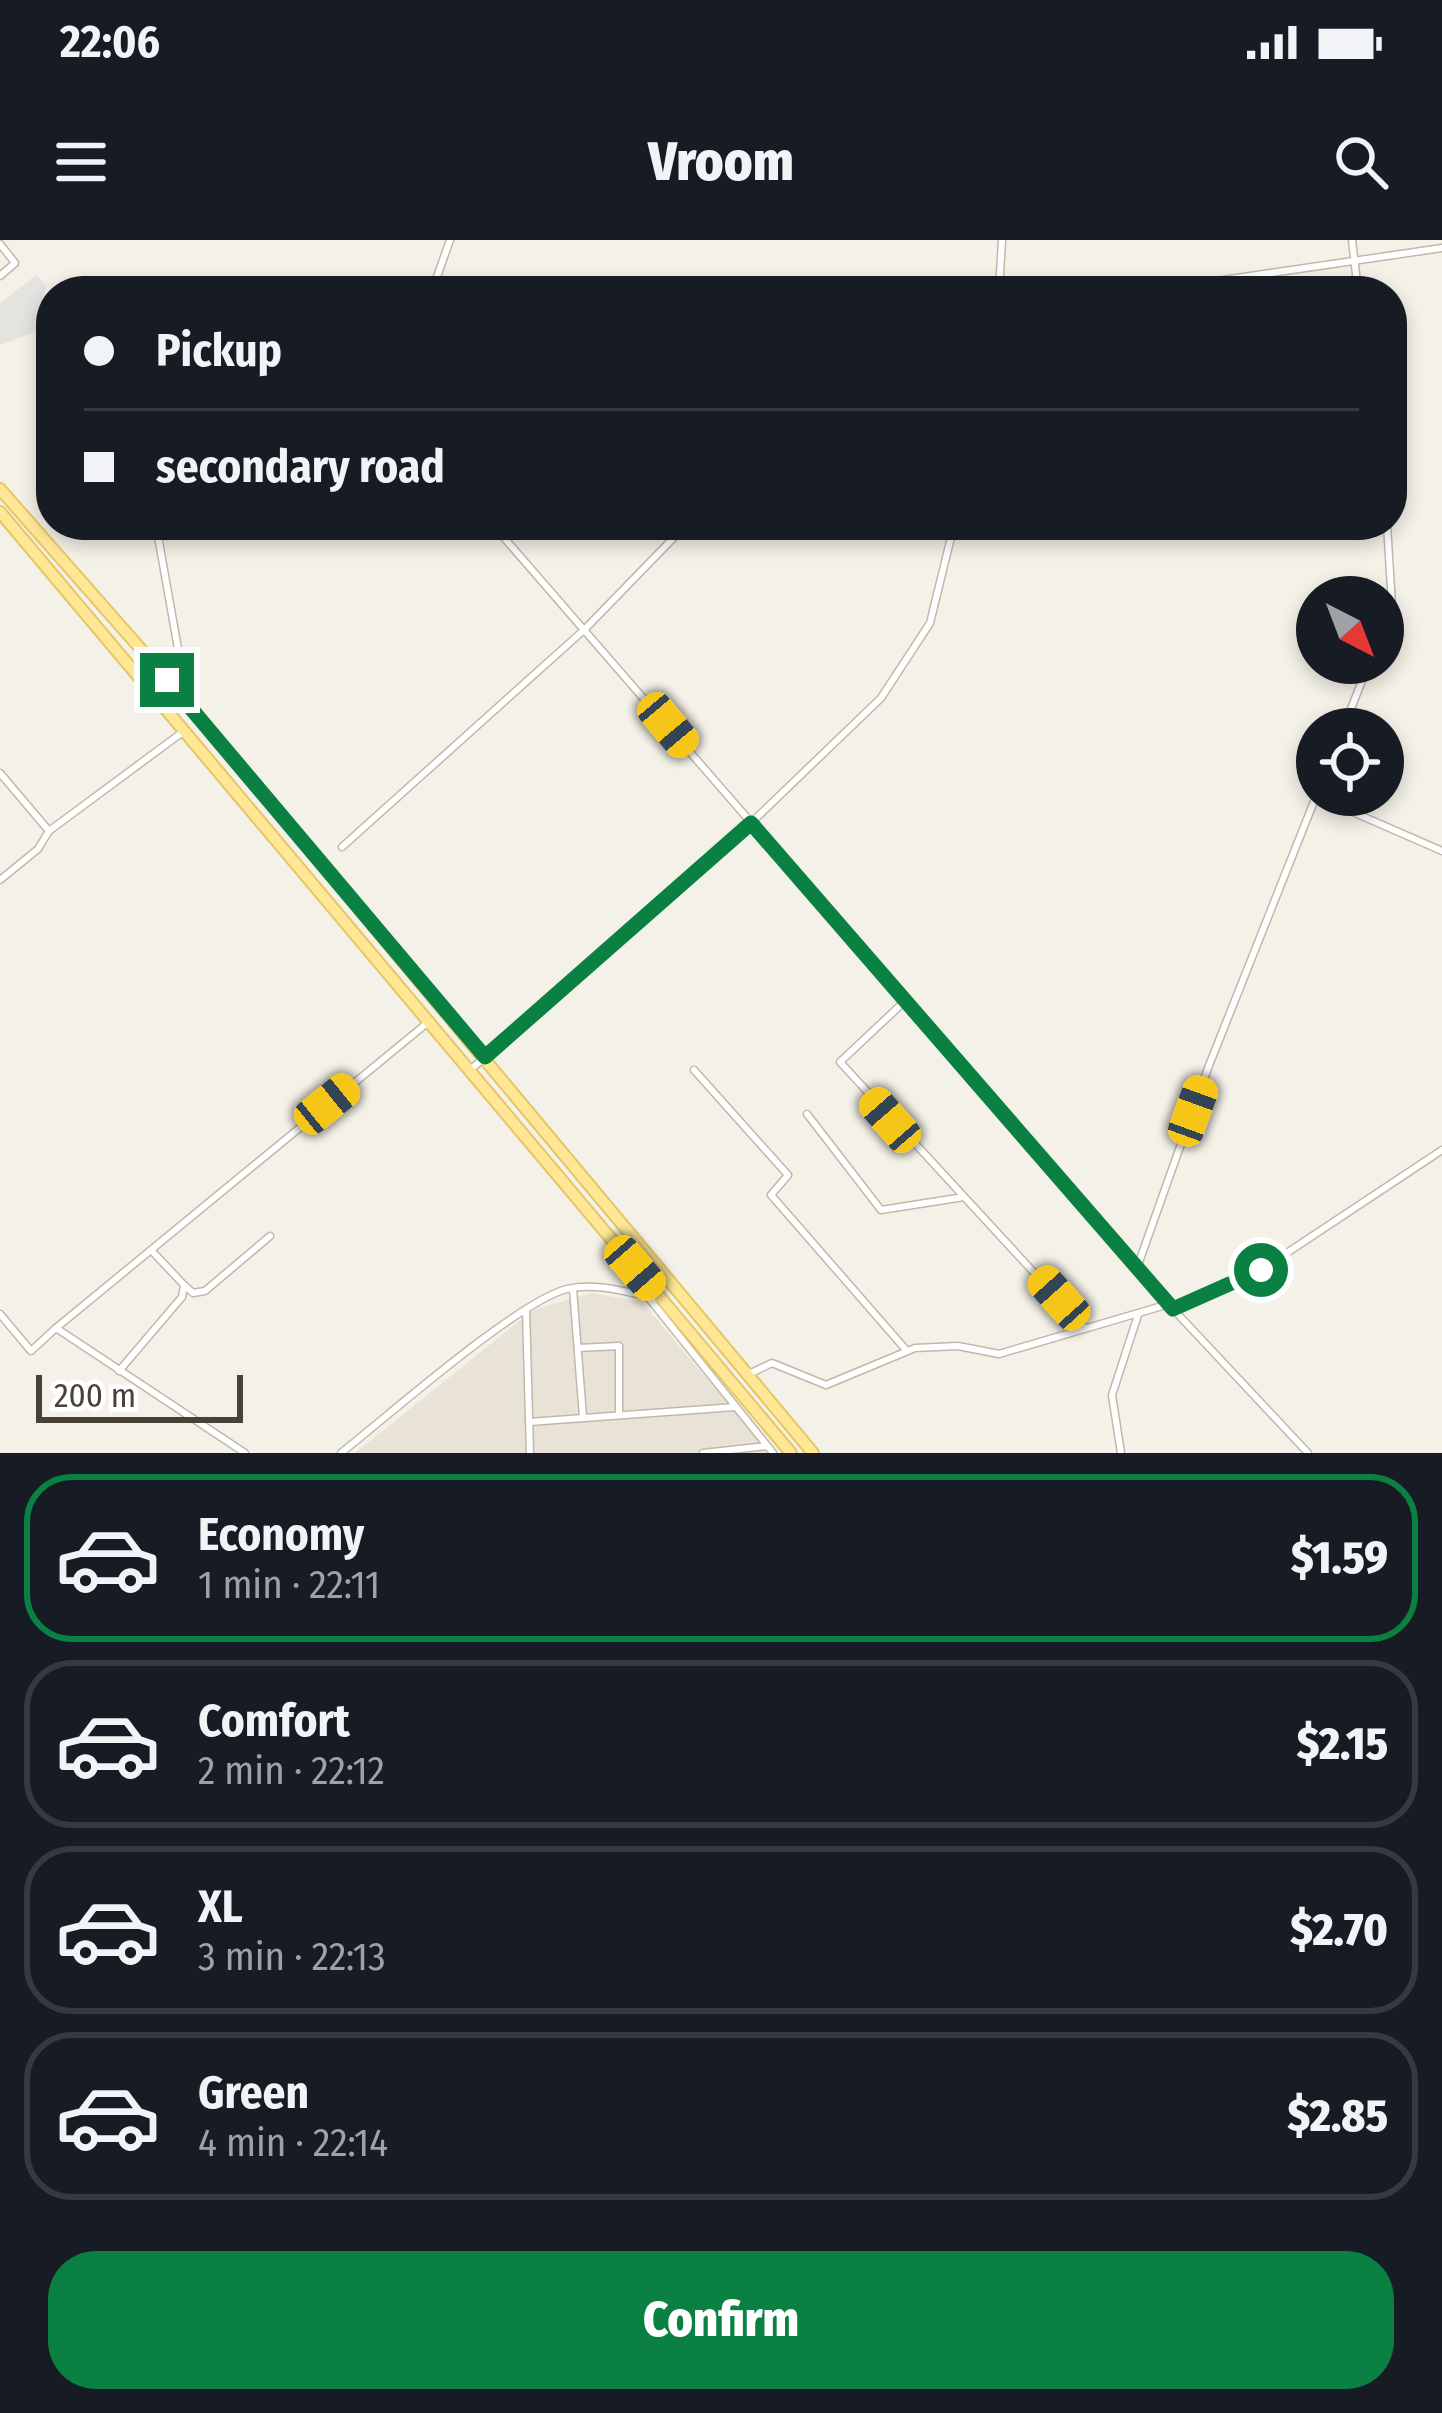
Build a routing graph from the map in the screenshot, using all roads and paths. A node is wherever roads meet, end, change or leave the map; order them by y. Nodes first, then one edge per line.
1 (450, 240) edge
2 (1002, 240) edge
3 (1352, 240) edge
4 (2, 242) edge
5 (1442, 248) edge
6 (1354, 260) junction
7 (0, 276) edge
8 (437, 276) edge
9 (1000, 276) edge
10 (1248, 276) edge
11 (1356, 276) edge
12 (0, 489) edge
13 (0, 512) edge
14 (36, 530) edge
15 (45, 540) edge
16 (159, 540) edge
17 (506, 540) edge
18 (671, 540) edge
19 (950, 540) edge
20 (1388, 540) edge
21 (1390, 576) edge
22 (585, 629) junction
23 (167, 680) junction
24 (184, 731) junction
25 (0, 773) edge
26 (1309, 816) edge
27 (1364, 816) edge
28 (751, 823) junction
29 (49, 831) junction
30 (342, 847) dead end
31 (1442, 851) edge
32 (0, 880) edge
33 (907, 999) junction
34 (426, 1024) junction
35 (485, 1057) junction
36 (694, 1070) dead end
37 (466, 1073) junction
38 (807, 1114) dead end
39 (1442, 1150) edge
40 (966, 1197) junction
41 (270, 1236) dead end
42 (151, 1250) junction
43 (1138, 1265) junction
44 (184, 1286) junction
45 (573, 1288) junction
46 (648, 1297) junction
47 (662, 1300) junction
48 (1171, 1306) junction
49 (526, 1310) junction
50 (0, 1314) edge
51 (1138, 1315) junction
52 (56, 1328) junction
53 (1084, 1328) junction
54 (578, 1348) junction
55 (908, 1351) junction
56 (119, 1371) junction
57 (747, 1375) junction
58 (735, 1407) junction
59 (619, 1415) junction
60 (583, 1418) junction
61 (529, 1422) junction
62 (770, 1449) edge
63 (244, 1453) edge
64 (341, 1453) edge
65 (530, 1453) edge
66 (703, 1453) edge
67 (791, 1453) edge
68 (813, 1453) edge
69 (1121, 1453) edge
70 (1308, 1453) edge

1 - 8 street
2 - 9 street
3 - 6 street
4 - 7 street
5 - 6 street
6 - 10 street
6 - 11 street
12 - 14 main road
13 - 24 main road
15 - 23 main road
16 - 23 street
17 - 22 street
18 - 22 street
19 - 28 street
20 - 21 street
22 - 28 street
22 - 30 street
23 - 35 main road
24 - 29 street
24 - 34 main road
25 - 29 street
26 - 43 street
27 - 31 street
28 - 33 street
28 - 35 street
29 - 32 street
33 - 40 street
33 - 43 street
34 - 37 main road
34 - 42 street
35 - 37 street
35 - 57 main road
36 - 55 street
37 - 47 main road
38 - 40 street
39 - 48 street
40 - 53 street
41 - 44 street
42 - 44 street
42 - 52 street
43 - 48 street
44 - 56 street
45 - 46 street
45 - 49 street
45 - 54 street
46 - 47 street
46 - 58 street
47 - 67 main road
48 - 51 street
48 - 70 street
49 - 61 street
49 - 64 street
50 - 52 street
51 - 53 street
51 - 69 street
52 - 56 street
53 - 55 street
54 - 59 street
54 - 60 street
55 - 57 street
56 - 63 street
57 - 68 main road
58 - 59 street
58 - 62 street
59 - 60 street
60 - 61 street
61 - 65 street
62 - 66 street

